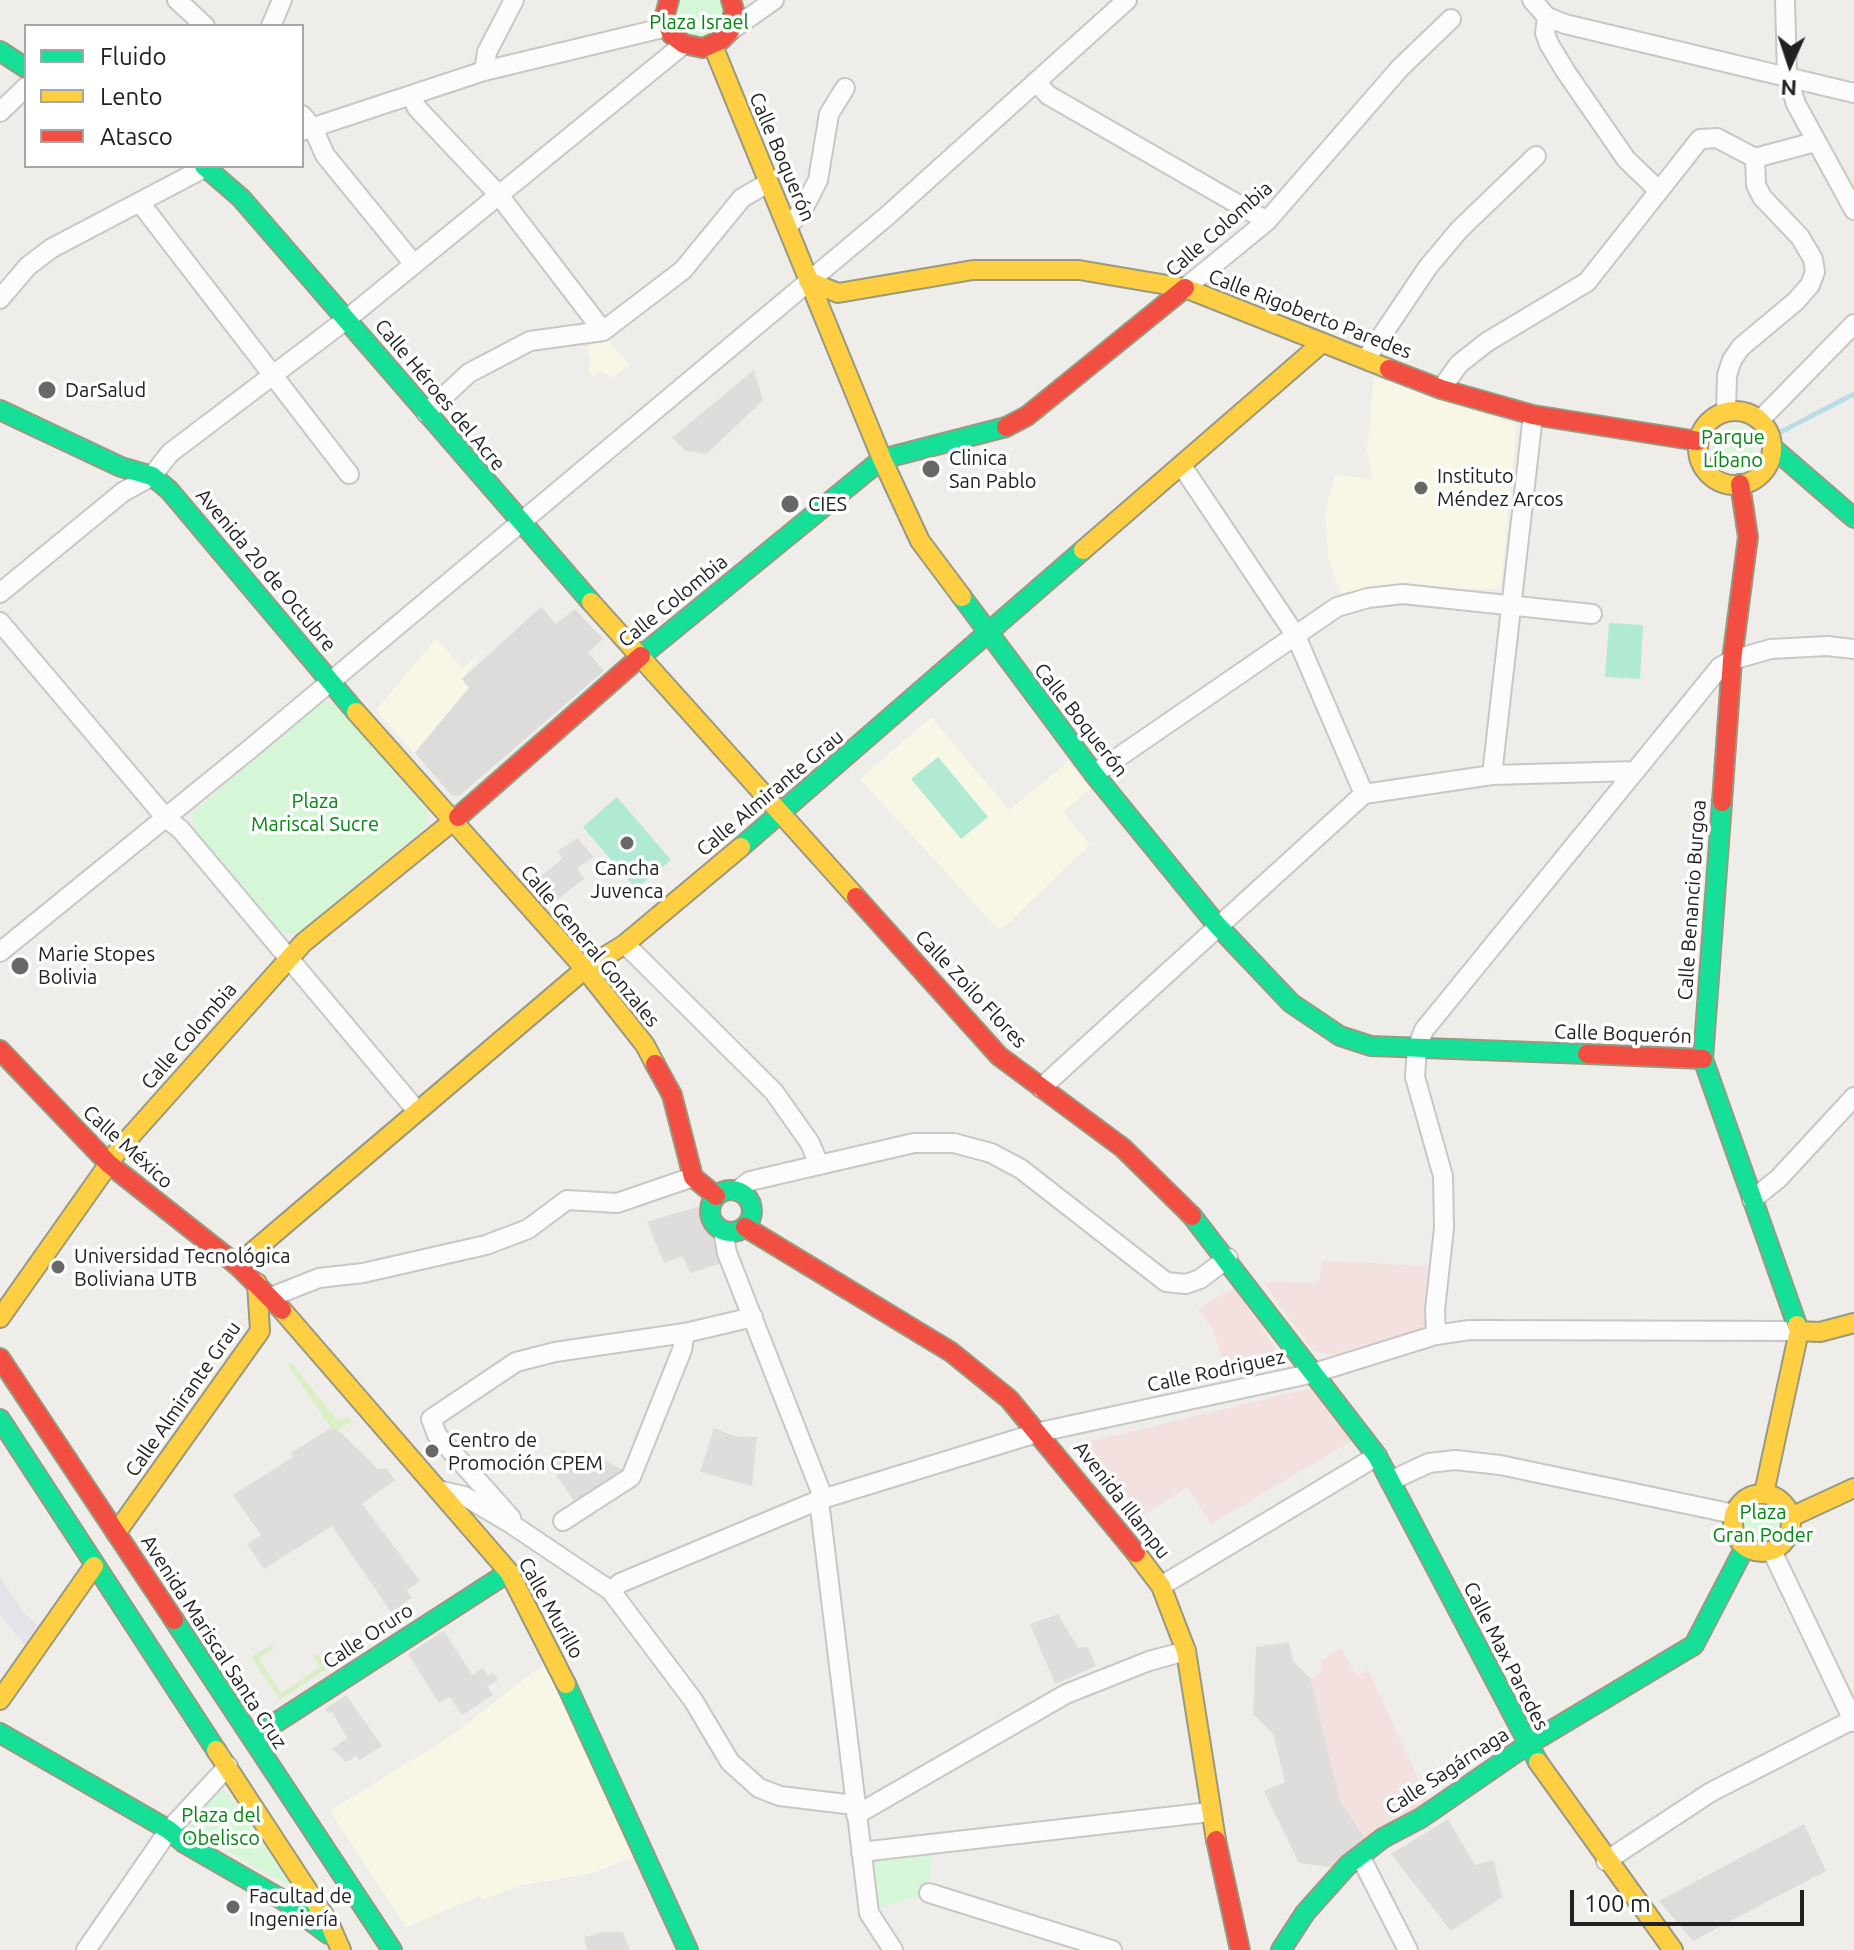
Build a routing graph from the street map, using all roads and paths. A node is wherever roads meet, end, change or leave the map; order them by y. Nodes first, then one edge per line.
1 (177, 0) edge
2 (282, 0) edge
3 (514, 0) edge
4 (669, 0) edge
5 (731, 0) edge
6 (774, 0) edge
7 (1127, 0) edge
8 (1532, 0) edge
9 (1785, 0) edge
10 (1547, 17) junction
11 (1451, 19) dead end
12 (203, 24) edge
13 (272, 24) edge
14 (667, 27) junction
15 (730, 31) junction
16 (684, 44) junction
17 (713, 46) junction
18 (0, 51) edge
19 (24, 67) edge
20 (484, 71) junction
21 (1787, 76) junction
22 (1036, 82) junction
23 (845, 88) dead end
24 (24, 89) edge
25 (1854, 93) edge
26 (412, 98) junction
27 (0, 112) edge
28 (306, 125) edge
29 (1815, 142) junction
30 (1536, 156) dead end
31 (1755, 158) junction
32 (203, 168) edge
33 (208, 168) edge
34 (768, 183) junction
35 (1657, 189) junction
36 (498, 194) junction
37 (141, 204) junction
38 (1854, 210) edge
39 (1267, 221) junction
40 (788, 226) junction
41 (413, 263) junction
42 (808, 281) junction
43 (1185, 288) junction
44 (0, 299) edge
45 (347, 319) junction
46 (1854, 324) edge
47 (603, 331) junction
48 (1322, 343) junction
49 (1366, 359) junction
50 (272, 377) junction
51 (1441, 389) junction
52 (0, 410) edge
53 (1726, 412) junction
54 (426, 413) junction
55 (1533, 415) junction
56 (1760, 420) junction
57 (1698, 441) junction
58 (1775, 457) junction
59 (882, 459) junction
60 (1182, 466) junction
61 (349, 474) dead end
62 (152, 476) junction
63 (1740, 484) junction
64 (1854, 518) edge
65 (520, 524) junction
66 (0, 593) edge
67 (1512, 605) junction
68 (1592, 614) dead end
69 (0, 622) edge
70 (988, 635) junction
71 (1296, 636) junction
72 (1854, 649) edge
73 (639, 657) junction
74 (1732, 660) junction
75 (329, 680) junction
76 (1635, 771) junction
77 (1094, 774) junction
78 (1492, 775) junction
79 (1364, 794) junction
80 (782, 812) junction
81 (165, 817) junction
82 (452, 819) junction
83 (1217, 925) junction
84 (625, 944) junction
85 (0, 952) edge
86 (286, 958) junction
87 (585, 969) junction
88 (1417, 1048) junction
89 (0, 1050) edge
90 (1703, 1059) junction
91 (1041, 1088) junction
92 (1854, 1097) edge
93 (417, 1111) junction
94 (109, 1164) junction
95 (819, 1165) junction
96 (693, 1177) junction
97 (737, 1191) junction
98 (716, 1196) junction
99 (1752, 1200) junction
100 (745, 1227) junction
101 (723, 1231) junction
102 (1228, 1258) junction
103 (237, 1265) junction
104 (257, 1283) junction
105 (271, 1297) junction
106 (753, 1317) junction
107 (0, 1318) edge
108 (1854, 1323) edge
109 (1799, 1331) junction
110 (685, 1333) junction
111 (1436, 1335) junction
112 (0, 1358) edge
113 (1314, 1373) junction
114 (0, 1419) edge
115 (1040, 1432) junction
116 (1377, 1456) junction
117 (1390, 1481) junction
118 (1854, 1488) edge
119 (442, 1491) junction
120 (1764, 1493) junction
121 (819, 1500) junction
122 (1734, 1514) junction
123 (1791, 1517) junction
124 (563, 1521) dead end
125 (510, 1523) junction
126 (116, 1533) junction
127 (1745, 1547) junction
128 (1772, 1551) junction
129 (94, 1566) junction
130 (509, 1572) junction
131 (1161, 1586) junction
132 (611, 1591) junction
133 (1186, 1651) junction
134 (0, 1700) edge
135 (1854, 1720) edge
136 (0, 1733) edge
137 (255, 1741) junction
138 (1527, 1745) junction
139 (228, 1766) junction
140 (855, 1810) junction
141 (1210, 1812) junction
142 (169, 1830) junction
143 (861, 1852) junction
144 (1360, 1856) junction
145 (1606, 1861) junction
146 (929, 1893) dead end
147 (377, 1926) junction
148 (364, 1941) dead end
149 (337, 1944) edge
150 (86, 1950) edge
151 (392, 1950) edge
152 (688, 1950) edge
153 (893, 1950) edge
154 (1112, 1950) edge
155 (1240, 1950) edge
156 (1281, 1950) edge
157 (1408, 1950) edge
158 (1673, 1950) edge

1 - 12 street
2 - 13 street
3 - 20 street
4 - 14 main road
5 - 15 main road
6 - 15 street
7 - 22 street
8 - 10 street
9 - 21 street
10 - 21 street
10 - 35 street
11 - 39 street, Calle Colombia
14 - 16 main road
14 - 20 street
15 - 17 main road
16 - 17 main road
16 - 36 street
17 - 34 main road, Calle Boquerón
18 - 19 main road
20 - 26 street
21 - 25 street
21 - 29 street
22 - 39 street
22 - 42 street
23 - 40 street
24 - 27 street
26 - 28 street
26 - 36 street
28 - 41 street
29 - 31 street
29 - 38 street
30 - 49 street
31 - 35 street
31 - 53 street
32 - 37 street
33 - 45 main road, Calle Héroes del Acre
34 - 40 main road, Calle Boquerón
34 - 47 street
35 - 51 street
36 - 41 street
36 - 47 street
37 - 44 street
37 - 50 street
39 - 43 street, Calle Colombia
40 - 42 main road, Calle Boquerón
41 - 45 street
42 - 43 main road, Calle Rigoberto Paredes
42 - 59 main road, Calle Boquerón
42 - 65 street
43 - 48 main road, Calle Rigoberto Paredes
43 - 59 main road, Calle Colombia
45 - 50 street
45 - 54 main road, Calle Héroes del Acre
46 - 56 street
47 - 54 street
48 - 49 main road, Calle Rigoberto Paredes
48 - 60 main road, Calle Almirante Grau
49 - 51 main road, Calle Rigoberto Paredes
50 - 61 street
50 - 62 street
51 - 55 main road, Calle Rigoberto Paredes
52 - 62 main road, Avenida 20 de Octubre
53 - 56 main road
53 - 57 main road
54 - 65 main road, Calle Héroes del Acre
55 - 57 main road, Calle Rigoberto Paredes
55 - 67 street
56 - 58 main road
57 - 63 main road
58 - 63 main road
58 - 64 main road
59 - 70 main road, Calle Boquerón
59 - 73 main road, Calle Colombia
60 - 70 main road, Calle Almirante Grau
60 - 71 street
62 - 66 street
62 - 75 main road, Avenida 20 de Octubre
63 - 74 main road, Calle Benancio Burgoa
65 - 73 main road, Calle Héroes del Acre
65 - 75 street
67 - 68 street
67 - 71 street
67 - 78 street
69 - 81 street
70 - 77 main road, Calle Boquerón
70 - 80 main road, Calle Almirante Grau
71 - 77 street
71 - 79 street
72 - 74 street
73 - 80 main road, Calle Zoilo Flores
73 - 82 main road, Calle Colombia
74 - 76 street
74 - 90 main road, Calle Benancio Burgoa
75 - 81 street
75 - 82 main road, Avenida 20 de Octubre
76 - 78 street
76 - 88 street
77 - 83 main road, Calle Boquerón
78 - 79 street
79 - 83 street
80 - 84 main road, Calle Almirante Grau
80 - 91 main road, Calle Zoilo Flores
81 - 85 street
81 - 86 street
82 - 86 main road, Calle Colombia
82 - 87 main road, Calle General Gonzales
83 - 88 main road, Calle Boquerón
83 - 91 street
84 - 87 main road, Calle Almirante Grau
84 - 95 street
86 - 93 street
86 - 94 main road, Calle Colombia
87 - 93 main road, Calle Almirante Grau
87 - 96 main road, Calle General Gonzales
88 - 90 main road, Calle Boquerón
88 - 111 street
89 - 94 main road, Calle México
90 - 99 main road, Calle Benancio Burgoa
91 - 102 main road, Calle Zoilo Flores
92 - 99 street
93 - 103 main road, Calle Almirante Grau
94 - 103 main road, Calle México
94 - 107 main road, Calle Colombia
95 - 97 street
95 - 102 street
96 - 98 main road
96 - 105 street
97 - 98 main road
97 - 100 main road
98 - 101 main road
99 - 109 main road, Calle Benancio Burgoa
100 - 101 main road
100 - 115 main road, Avenida Illampu
101 - 106 street
102 - 113 main road, Calle Zoilo Flores
103 - 104 main road, Calle Murillo
104 - 105 main road, Calle Murillo
104 - 126 main road, Calle Almirante Grau
105 - 119 main road, Calle Murillo
106 - 110 street
106 - 121 street
108 - 109 main road, Calle Rodriguez
109 - 111 street, Calle Rodriguez
109 - 120 main road
110 - 124 street
110 - 125 street
111 - 113 street, Calle Rodriguez
112 - 126 main road, Avenida Mariscal Santa Cruz
113 - 115 street, Calle Rodriguez
113 - 116 main road, Calle Max Paredes
114 - 129 main road
115 - 121 street, Calle Rodriguez
115 - 131 main road, Avenida Illampu
116 - 117 main road, Calle Max Paredes
116 - 131 street
117 - 122 street
117 - 138 main road, Calle Max Paredes
118 - 123 main road
119 - 125 street
119 - 130 main road, Calle Murillo
120 - 122 main road
120 - 123 main road
121 - 132 street, Calle Rodriguez
121 - 140 street
122 - 127 main road
123 - 128 main road
125 - 132 street
126 - 129 main road, Calle Almirante Grau
126 - 137 main road, Avenida Mariscal Santa Cruz
127 - 128 main road
127 - 138 main road, Calle Sagárnaga
128 - 135 street
129 - 134 main road, Calle Almirante Grau
129 - 139 main road
130 - 137 main road, Calle Oruro
130 - 152 main road, Calle Murillo
131 - 133 main road, Avenida Illampu
132 - 140 street
133 - 140 street
133 - 141 main road, Avenida Illampu
135 - 145 street
136 - 142 main road
137 - 139 main road, Calle Oruro
137 - 147 main road, Avenida Mariscal Santa Cruz
138 - 144 main road, Calle Sagárnaga
138 - 145 main road, Calle Max Paredes
139 - 142 street
139 - 149 main road
140 - 143 street
141 - 143 street
141 - 155 main road, Avenida Illampu
142 - 149 main road
142 - 150 street
143 - 153 street
144 - 156 main road, Calle Sagárnaga
144 - 157 street
145 - 158 main road, Calle Max Paredes
146 - 154 street
147 - 148 main road
147 - 151 main road, Avenida Mariscal Santa Cruz

